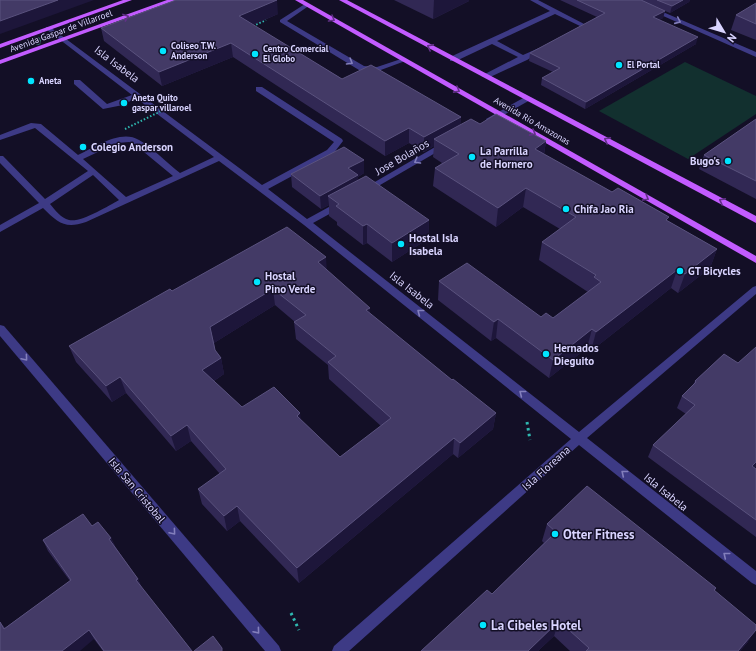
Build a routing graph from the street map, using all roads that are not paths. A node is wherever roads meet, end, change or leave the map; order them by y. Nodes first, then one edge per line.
1 (129, 0) edge
2 (173, 0) edge
3 (298, 0) edge
4 (342, 0) edge
5 (533, 0) edge
6 (630, 0) edge
7 (307, 5) junction
8 (555, 11) junction
9 (48, 28) junction
10 (572, 34) edge
11 (63, 39) junction
12 (492, 41) junction
13 (551, 44) edge
14 (0, 46) edge
15 (756, 55) edge
16 (524, 58) junction
17 (453, 59) junction
18 (404, 60) junction
19 (0, 62) edge
20 (485, 76) junction
21 (77, 82) dead end
22 (259, 89) dead end
23 (137, 95) junction
24 (528, 99) junction
25 (499, 114) junction
26 (483, 123) edge
27 (0, 138) edge
28 (456, 139) edge
29 (220, 157) junction
30 (0, 158) edge
31 (78, 158) junction
32 (92, 171) junction
33 (178, 177) junction
34 (262, 189) junction
35 (360, 193) edge
36 (346, 201) edge
37 (125, 202) junction
38 (44, 204) junction
39 (756, 220) edge
40 (307, 223) junction
41 (0, 229) edge
42 (756, 260) edge
43 (756, 288) edge
44 (0, 329) edge
45 (579, 438) junction
46 (756, 579) edge
47 (274, 651) edge
48 (339, 651) edge

1 - 9 main road, Avenida Gaspar de Villarroel
11 -> 2 main road, Avenida Gaspar de Villarroel
3 - 7 main road, Avenida Río Amazonas
17 -> 4 main road, Avenida Río Amazonas
5 - 8 street
6 -> 15 street
7 -> 18 main road, Avenida Río Amazonas
7 -> 18 street
8 - 10 street
8 - 12 street
9 - 11 street, Isla Isabela
9 - 14 main road, Avenida Gaspar de Villarroel
11 - 19 main road, Avenida Gaspar de Villarroel
11 - 23 street, Isla Isabela
12 - 16 street
12 - 17 street
13 - 16 street
16 - 20 street
17 - 20 main road, Avenida Río Amazonas
18 -> 25 main road, Avenida Río Amazonas
20 - 24 main road, Avenida Río Amazonas
21 - 23 street
22 - 34 street
23 - 29 street, Isla Isabela
24 - 25 street
39 -> 24 main road, Avenida Río Amazonas
25 - 26 street
25 -> 42 main road, Avenida Río Amazonas
27 - 31 street
28 -> 35 street, Jose Bolaños
29 - 33 street
29 - 34 street, Isla Isabela
30 - 38 street
31 - 32 street
31 - 33 street
32 - 37 street
32 - 38 street
33 - 37 street
34 - 40 street, Isla Isabela
36 - 40 street
37 - 38 street
38 - 41 street
45 -> 40 street, Isla Isabela
43 - 45 street, Isla Floreana
44 -> 47 street, Isla San Cristobal
46 -> 45 street, Isla Isabela
45 - 48 street, Isla Floreana

